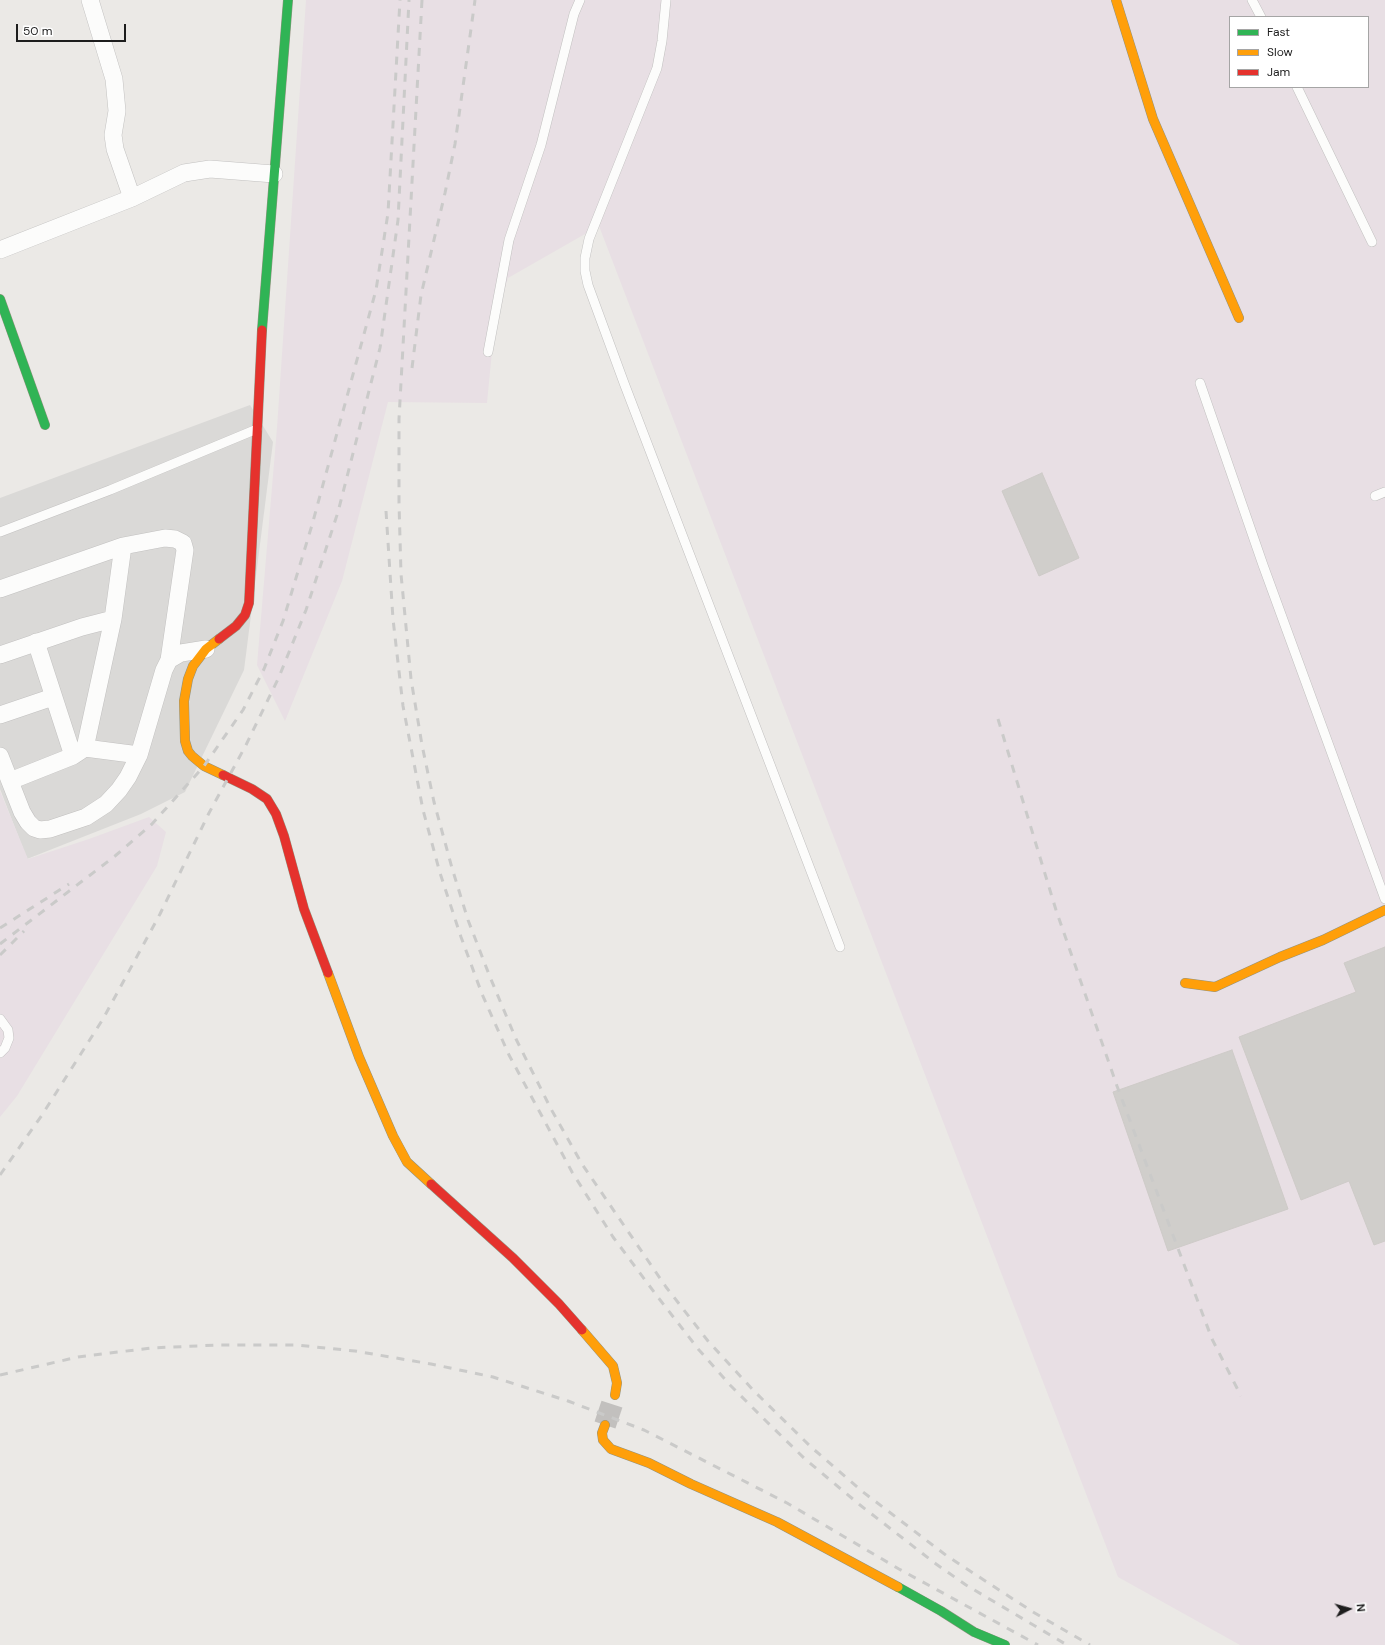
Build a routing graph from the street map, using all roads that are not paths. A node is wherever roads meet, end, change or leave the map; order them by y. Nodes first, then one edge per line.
1 (90, 0) edge
2 (288, 0) edge
3 (580, 0) edge
4 (666, 0) edge
5 (1116, 0) edge
6 (1252, 0) edge
7 (1260, 16) edge
8 (1297, 88) edge
9 (274, 174) junction
10 (132, 198) junction
11 (1372, 242) dead end
12 (0, 250) edge
13 (0, 299) edge
14 (1239, 318) dead end
15 (488, 352) dead end
16 (1200, 383) dead end
17 (45, 425) dead end
18 (257, 429) junction
19 (1385, 492) edge
20 (1375, 496) dead end
21 (0, 532) edge
22 (123, 546) junction
23 (0, 590) edge
24 (113, 619) junction
25 (36, 642) junction
26 (206, 650) junction
27 (0, 655) edge
28 (169, 660) junction
29 (53, 697) junction
30 (0, 715) edge
31 (79, 752) junction
32 (139, 755) junction
33 (0, 756) edge
34 (10, 781) junction
35 (1385, 899) edge
36 (1385, 910) edge
37 (840, 947) dead end
38 (1185, 983) dead end
39 (0, 1019) edge
40 (0, 1053) edge
41 (615, 1395) tunnel mouth
42 (605, 1425) tunnel mouth
43 (1005, 1645) edge

1 - 10 street
2 - 9 street
3 - 15 lane
4 - 37 lane
5 - 14 street
6 - 7 lane
8 - 11 lane
9 - 10 street
9 - 18 street
10 - 12 street
13 - 17 street
16 - 35 lane
18 - 21 lane
18 - 26 street
19 - 20 lane
22 - 23 street
22 - 24 street
22 - 28 street
24 - 25 street
24 - 31 street
25 - 27 street
25 - 29 street
26 - 28 street
26 - 41 street
28 - 32 street
29 - 30 street
29 - 31 street
31 - 32 street
31 - 34 street
32 - 34 street
33 - 34 street
36 - 38 street
39 - 40 lane
42 - 43 street

